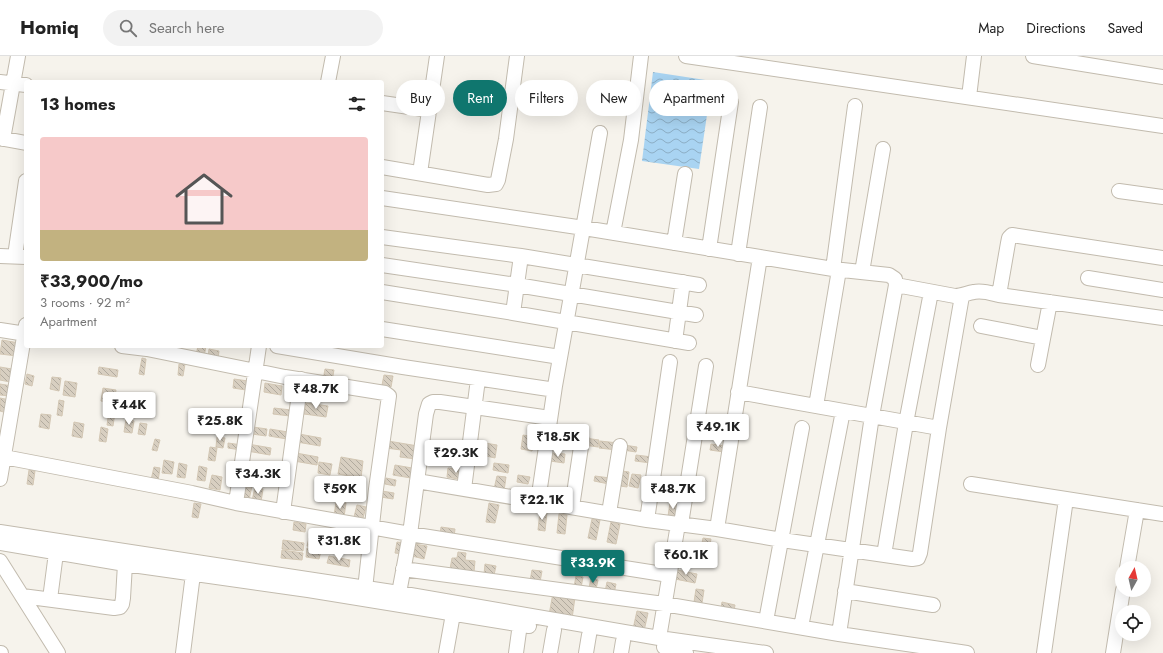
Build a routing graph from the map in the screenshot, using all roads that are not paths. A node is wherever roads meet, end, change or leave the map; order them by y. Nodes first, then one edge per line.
1 (18, 56) edge
2 (333, 56) edge
3 (437, 56) edge
4 (517, 56) edge
5 (641, 56) edge
6 (686, 56) edge
7 (974, 56) edge
8 (1032, 56) edge
9 (1163, 76) edge
10 (328, 80) edge
11 (434, 80) edge
12 (13, 83) edge
13 (969, 98) junction
14 (384, 103) edge
15 (396, 105) edge
16 (855, 106) dead end
17 (760, 107) dead end
18 (429, 116) edge
19 (728, 116) edge
20 (1163, 126) edge
21 (600, 133) dead end
22 (2, 138) edge
23 (24, 142) edge
24 (883, 150) dead end
25 (384, 167) edge
26 (420, 173) junction
27 (685, 174) dead end
28 (1119, 191) dead end
29 (1163, 197) edge
30 (384, 198) edge
31 (24, 206) edge
32 (584, 228) junction
33 (613, 233) junction
34 (384, 237) edge
35 (674, 243) junction
36 (709, 249) junction
37 (738, 254) junction
38 (0, 256) edge
39 (521, 256) junction
40 (20, 257) edge
41 (760, 257) junction
42 (1163, 258) edge
43 (384, 265) edge
44 (577, 266) junction
45 (836, 269) junction
46 (862, 272) junction
47 (1088, 278) dead end
48 (683, 282) junction
49 (517, 285) junction
50 (699, 285) dead end
51 (896, 285) junction
52 (1163, 290) edge
53 (384, 292) edge
54 (931, 292) junction
55 (572, 294) junction
56 (999, 295) junction
57 (962, 296) junction
58 (1050, 302) junction
59 (679, 312) junction
60 (513, 313) junction
61 (696, 315) dead end
62 (1163, 318) edge
63 (566, 322) junction
64 (980, 326) dead end
65 (384, 329) edge
66 (0, 330) edge
67 (24, 331) edge
68 (1043, 338) junction
69 (24, 342) edge
70 (147, 348) edge
71 (259, 348) edge
72 (289, 348) edge
73 (560, 357) junction
74 (670, 362) dead end
75 (1038, 365) dead end
76 (706, 366) dead end
77 (255, 371) junction
78 (478, 379) junction
79 (302, 380) junction
80 (555, 386) junction
81 (738, 392) junction
82 (816, 406) junction
83 (474, 408) junction
84 (843, 411) junction
85 (872, 416) junction
86 (550, 418) junction
87 (906, 423) junction
88 (802, 428) dead end
89 (939, 428) junction
90 (582, 440) dead end
91 (620, 446) dead end
92 (4, 457) junction
93 (0, 479) edge
94 (417, 481) junction
95 (971, 484) dead end
96 (464, 489) junction
97 (1066, 499) junction
98 (538, 501) junction
99 (236, 503) junction
100 (572, 507) junction
101 (1137, 510) junction
102 (283, 512) junction
103 (608, 513) junction
104 (1163, 514) edge
105 (647, 520) junction
106 (680, 524) junction
107 (372, 526) junction
108 (717, 529) junction
109 (0, 532) edge
110 (410, 534) junction
111 (782, 540) junction
112 (0, 543) edge
113 (817, 545) junction
114 (851, 550) junction
115 (56, 553) junction
116 (884, 555) junction
117 (0, 561) edge
118 (1128, 561) edge
119 (125, 564) junction
120 (403, 569) junction
121 (193, 574) junction
122 (669, 575) junction
123 (365, 589) junction
124 (845, 592) junction
125 (399, 594) junction
126 (22, 596) junction
127 (1123, 597) edge
128 (50, 599) junction
129 (664, 604) junction
130 (933, 606) dead end
131 (452, 614) junction
132 (766, 621) junction
133 (520, 624) junction
134 (801, 627) junction
135 (554, 630) junction
136 (839, 634) junction
137 (589, 635) junction
138 (657, 646) edge
139 (622, 647) edge
140 (58, 653) edge
141 (183, 653) edge
142 (446, 653) edge
143 (516, 653) edge
144 (550, 653) edge
145 (586, 653) edge
146 (686, 653) edge
147 (766, 653) edge
148 (967, 653) edge
149 (1044, 653) edge
150 (1113, 653) edge

1 - 12 street
2 - 10 street
3 - 11 street
4 - 26 street
5 - 33 street
6 - 13 street
7 - 13 street
8 - 9 street
12 - 22 street
13 - 20 street
14 - 15 street
16 - 45 street
17 - 37 street
18 - 26 street
19 - 36 street
21 - 32 street
22 - 23 street
24 - 46 street
25 - 26 street
27 - 35 street
28 - 29 street
30 - 32 street
31 - 40 street
32 - 33 street
32 - 44 street
33 - 35 street
34 - 39 street
35 - 36 street
36 - 37 street
37 - 41 street
38 - 40 street
39 - 44 street
39 - 49 street
41 - 45 street
41 - 81 street
42 - 56 street
43 - 49 street
44 - 48 street
44 - 55 street
45 - 46 street
45 - 82 street
46 - 51 street
47 - 52 street
48 - 50 street
48 - 59 street
49 - 55 street
49 - 60 street
51 - 54 street
51 - 85 street
53 - 60 street
54 - 57 street
54 - 87 street
55 - 59 street
55 - 63 street
56 - 57 street
56 - 58 street
57 - 89 street
58 - 62 street
58 - 68 street
59 - 61 street
59 - 63 street
60 - 63 street
63 - 73 street
64 - 68 street
65 - 73 street
66 - 67 street
68 - 75 street
69 - 92 street
70 - 77 street
71 - 77 street
72 - 78 street
73 - 80 street
74 - 105 street
76 - 106 street
77 - 79 street
77 - 99 street
78 - 80 street
78 - 83 street
79 - 102 street
79 - 107 street
80 - 86 street
81 - 82 street
81 - 108 street
82 - 84 street
83 - 86 street
83 - 94 street
83 - 96 street
84 - 85 street
84 - 113 street
85 - 87 street
85 - 114 street
86 - 98 street
87 - 89 street
87 - 116 street
88 - 111 street
89 - 116 street
90 - 100 street
91 - 103 street
92 - 93 street
92 - 99 street
94 - 96 street
94 - 110 street
95 - 97 street
96 - 98 street
97 - 101 street
97 - 149 street
98 - 100 street
99 - 102 street
100 - 103 street
101 - 104 street
101 - 118 street
102 - 107 street
103 - 105 street
105 - 106 street
106 - 108 street
106 - 122 street
107 - 110 street
107 - 123 street
108 - 111 street
109 - 123 street
110 - 120 street
110 - 122 street
111 - 113 street
111 - 132 street
112 - 115 street
113 - 114 street
113 - 134 street
114 - 116 street
114 - 124 street
115 - 119 street
115 - 128 street
117 - 126 street
119 - 121 street
119 - 128 street
120 - 125 street
120 - 129 street
121 - 131 street
121 - 141 street
122 - 129 street
123 - 125 street
124 - 130 street
124 - 136 street
125 - 138 street
126 - 128 street
126 - 140 street
127 - 150 street
129 - 132 street
129 - 138 street
131 - 133 street
131 - 142 street
132 - 134 street
133 - 135 street
133 - 143 street
134 - 136 street
135 - 137 street
135 - 144 street
136 - 148 street
137 - 139 street
137 - 145 street
138 - 139 street
138 - 146 street
138 - 147 street

